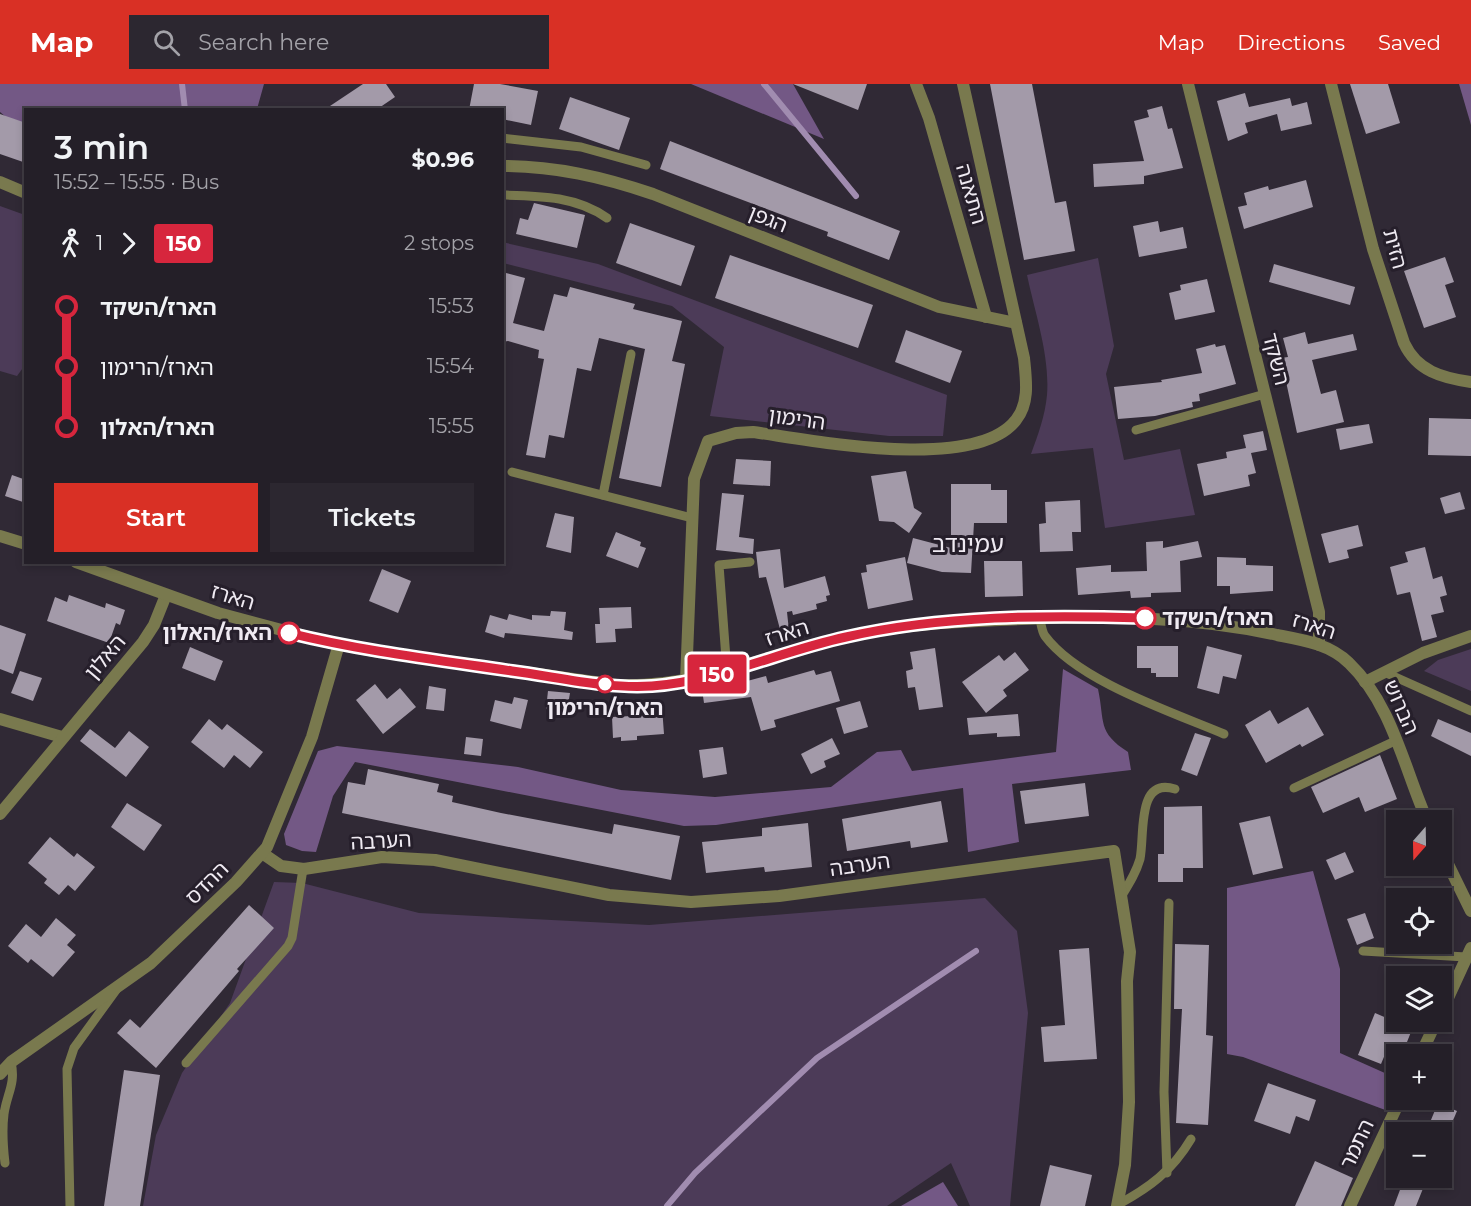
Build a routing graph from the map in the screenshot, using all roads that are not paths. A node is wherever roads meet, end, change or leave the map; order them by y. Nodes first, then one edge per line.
1 (916, 84) edge
2 (963, 84) edge
3 (1188, 84) edge
4 (1331, 84) edge
5 (504, 138) edge
6 (646, 165) dead end
7 (504, 166) edge
8 (0, 182) edge
9 (24, 192) edge
10 (504, 195) edge
11 (607, 218) dead end
12 (986, 317) junction
13 (1016, 323) junction
14 (631, 354) dead end
15 (1471, 382) edge
16 (1265, 394) junction
17 (1136, 430) dead end
18 (512, 472) dead end
19 (603, 495) junction
20 (692, 518) junction
21 (0, 536) edge
22 (24, 543) edge
23 (750, 562) dead end
24 (88, 565) edge
25 (166, 595) junction
26 (1040, 619) junction
27 (1471, 636) edge
28 (339, 644) junction
29 (1319, 645) junction
30 (727, 672) junction
31 (1384, 672) junction
32 (686, 681) junction
33 (1365, 682) junction
34 (1471, 711) edge
35 (0, 719) edge
36 (1224, 734) dead end
37 (62, 737) junction
38 (1395, 741) junction
39 (1294, 788) dead end
40 (1175, 789) dead end
41 (1423, 810) edge
42 (0, 814) edge
43 (261, 853) junction
44 (303, 868) junction
45 (1452, 872) edge
46 (1121, 897) junction
47 (1169, 903) dead end
48 (1471, 911) edge
49 (1363, 951) dead end
50 (1469, 953) edge
51 (118, 987) junction
52 (1452, 990) edge
53 (11, 1062) junction
54 (186, 1063) dead end
55 (0, 1074) edge
56 (1395, 1110) edge
57 (1191, 1139) dead end
58 (4, 1163) dead end
59 (1167, 1173) junction
60 (1117, 1205) edge
61 (70, 1206) edge
62 (1350, 1206) edge

1 - 12 street, התאנה
2 - 13 street
3 - 16 street, השקד
4 - 15 street, הזית
5 - 6 lane
7 - 12 street, הגפן
8 - 9 street
10 - 11 lane
12 - 13 street, הגפן
13 - 20 street, הרימון
14 - 19 lane
16 - 17 lane
16 - 29 street, השקד
18 - 19 lane
19 - 20 lane
20 - 32 street, הרימון
21 - 22 street
23 - 30 lane
24 - 25 street, הארז
25 - 28 street, הארז
25 - 37 street, האלון
26 - 29 street, הארז
26 - 30 street, הארז
26 - 36 lane
27 - 31 street, הברוש
28 - 32 street, הארז
28 - 43 street, ההדס
29 - 33 street, הארז
30 - 32 street, הארז
31 - 33 street, הברוש
31 - 34 lane
33 - 38 street, הברוש
35 - 37 street
37 - 42 street, האלון
38 - 39 lane
38 - 41 street, הברוש
40 - 46 lane
43 - 44 street, הערבה
43 - 51 street, ההדס
44 - 46 street, הערבה
44 - 54 lane
45 - 48 street
46 - 60 street, הערבה
47 - 59 lane
49 - 50 lane
50 - 52 street
51 - 53 street, ההדס
51 - 61 lane
53 - 55 street, ההדס
53 - 58 lane
56 - 62 street, התמר
57 - 59 lane
59 - 60 lane

